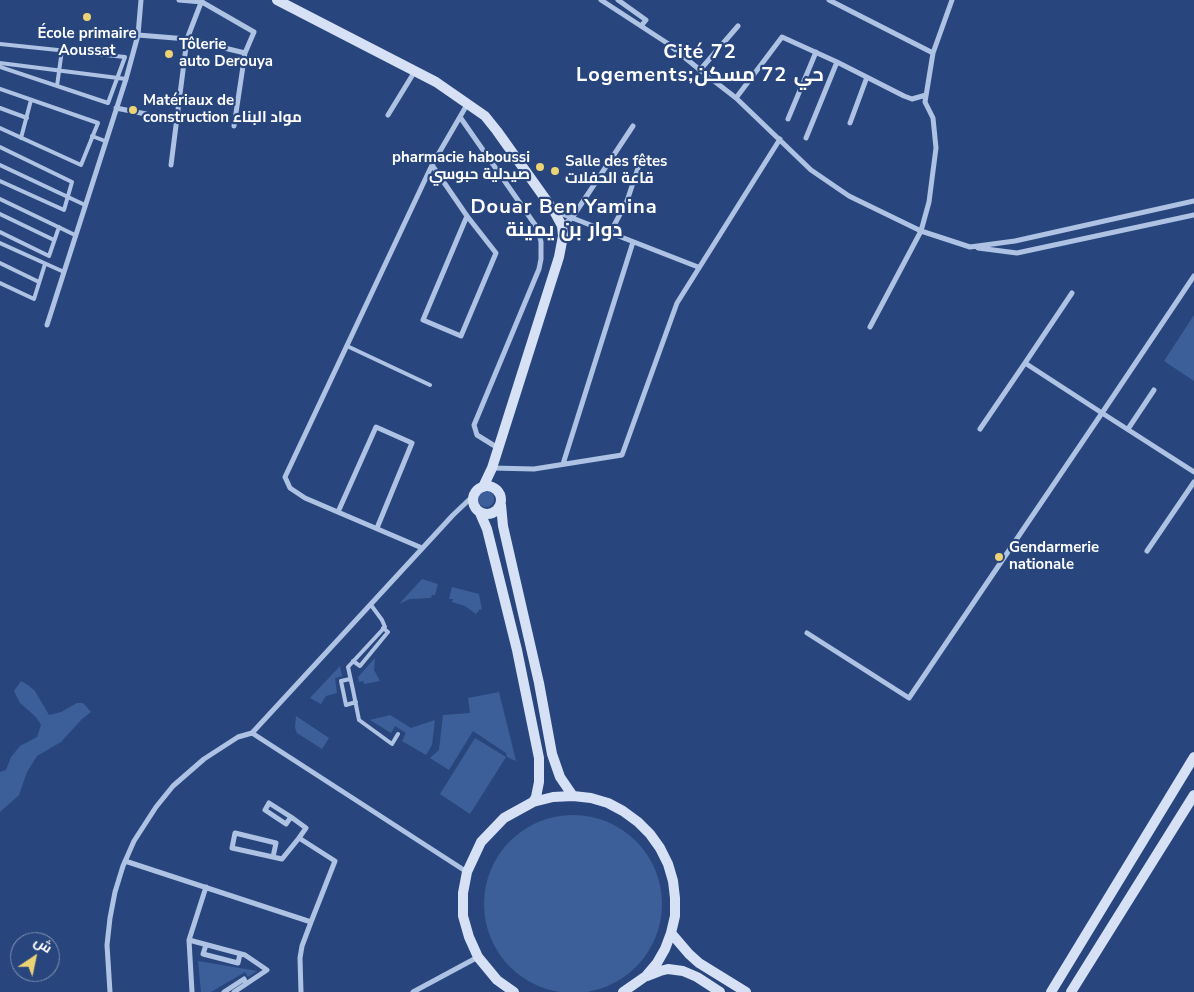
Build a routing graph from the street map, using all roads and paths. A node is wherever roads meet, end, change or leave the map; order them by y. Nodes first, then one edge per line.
1 (141, 0) edge
2 (178, 0) edge
3 (277, 0) edge
4 (601, 0) edge
5 (618, 0) edge
6 (829, 0) edge
7 (952, 0) edge
8 (202, 1) edge
9 (610, 2) edge
10 (641, 26) junction
11 (738, 26) dead end
12 (138, 34) junction
13 (187, 38) junction
14 (0, 44) edge
15 (62, 50) junction
16 (816, 52) junction
17 (245, 53) junction
18 (933, 53) junction
19 (0, 62) edge
20 (837, 62) junction
21 (0, 67) edge
22 (59, 70) junction
23 (700, 70) junction
24 (415, 71) junction
25 (867, 77) junction
26 (118, 78) junction
27 (126, 79) junction
28 (57, 86) junction
29 (0, 89) edge
30 (926, 95) junction
31 (736, 98) junction
32 (32, 100) junction
33 (468, 103) junction
34 (0, 108) edge
35 (116, 108) junction
36 (146, 114) dead end
37 (388, 114) dead end
38 (460, 117) junction
39 (27, 118) junction
40 (788, 119) dead end
41 (850, 123) dead end
42 (234, 126) dead end
43 (633, 126) dead end
44 (0, 128) edge
45 (92, 136) junction
46 (21, 138) junction
47 (806, 138) dead end
48 (780, 139) junction
49 (105, 141) junction
50 (0, 147) edge
51 (641, 159) dead end
52 (0, 165) edge
53 (171, 165) dead end
54 (432, 165) junction
55 (0, 181) edge
56 (68, 197) junction
57 (0, 199) edge
58 (1194, 201) edge
59 (85, 205) junction
60 (554, 211) junction
61 (0, 214) edge
62 (1194, 215) edge
63 (467, 216) junction
64 (572, 218) junction
65 (562, 226) junction
66 (59, 227) junction
67 (920, 231) junction
68 (0, 232) edge
69 (610, 233) junction
70 (75, 236) junction
71 (54, 240) junction
72 (633, 242) junction
73 (0, 243) edge
74 (970, 247) junction
75 (0, 263) edge
76 (45, 264) junction
77 (698, 268) junction
78 (64, 272) junction
79 (1194, 276) edge
80 (39, 282) junction
81 (0, 284) edge
82 (1072, 293) dead end
83 (47, 325) dead end
84 (870, 328) dead end
85 (347, 346) junction
86 (1025, 363) junction
87 (430, 385) dead end
88 (1154, 390) dead end
89 (1102, 413) junction
90 (980, 429) dead end
91 (1128, 429) junction
92 (498, 448) junction
93 (563, 464) junction
94 (492, 468) junction
95 (1194, 472) edge
96 (1194, 482) edge
97 (483, 487) junction
98 (496, 490) junction
99 (474, 496) junction
100 (501, 505) junction
101 (338, 512) junction
102 (480, 513) junction
103 (377, 528) junction
104 (422, 548) junction
105 (1146, 551) dead end
106 (371, 605) junction
107 (383, 628) junction
108 (807, 633) dead end
109 (353, 661) junction
110 (350, 679) junction
111 (356, 702) junction
112 (252, 733) junction
113 (398, 734) dead end
114 (1194, 757) edge
115 (1194, 794) edge
116 (573, 796) junction
117 (533, 802) junction
118 (291, 817) junction
119 (299, 838) junction
120 (273, 857) junction
121 (125, 861) junction
122 (467, 872) junction
123 (206, 887) junction
124 (310, 922) junction
125 (671, 933) junction
126 (189, 940) junction
127 (206, 944) junction
128 (240, 954) junction
129 (478, 957) junction
130 (646, 976) junction
131 (246, 984) junction
132 (110, 992) edge
133 (192, 992) edge
134 (224, 992) edge
135 (234, 992) edge
136 (301, 992) edge
137 (413, 992) edge
138 (514, 992) edge
139 (623, 992) edge
140 (720, 992) edge
141 (746, 992) edge
142 (1051, 992) edge
143 (1071, 992) edge

1 - 12 street
2 - 8 street
3 - 24 main road
4 - 9 street
5 - 10 street
6 - 18 street
7 - 18 street
8 - 13 street
8 - 17 street
9 - 10 street
10 - 23 street
11 - 23 street
12 - 13 street
12 - 27 street
13 - 17 street
13 - 53 street
14 - 15 lane
15 - 22 lane
15 - 26 lane
16 - 20 street
16 - 31 street
16 - 40 street
17 - 42 street
18 - 30 street
19 - 22 lane
20 - 25 street
20 - 47 street
21 - 28 lane
22 - 26 lane
22 - 28 lane
23 - 31 street
24 - 33 main road
24 - 37 street
25 - 30 street
25 - 41 street
26 - 27 lane
26 - 28 lane
27 - 35 street
29 - 32 lane
30 - 67 street
31 - 48 street
32 - 39 lane
32 - 45 lane
33 - 38 street
33 - 60 main road
34 - 39 lane
35 - 36 street
35 - 49 street
38 - 54 street
38 - 92 street
39 - 46 lane
43 - 64 street
44 - 46 lane
45 - 46 lane
45 - 49 lane
48 - 67 street
48 - 77 street
49 - 59 street
50 - 56 lane
51 - 69 street
52 - 56 lane
54 - 63 street
54 - 85 street
55 - 56 lane
56 - 59 lane
57 - 66 lane
58 - 74 street
59 - 70 street
60 - 64 street
60 - 65 main road
61 - 71 lane
62 - 74 street
63 - 63 street
64 - 65 street
64 - 69 street
65 - 92 main road
66 - 70 lane
66 - 71 lane
67 - 74 street
67 - 84 street
68 - 71 lane
69 - 72 street
70 - 78 street
72 - 77 street
72 - 93 street
73 - 76 lane
75 - 80 lane
76 - 78 lane
76 - 80 lane
77 - 93 street
78 - 83 street
79 - 89 street
80 - 81 lane
82 - 86 street
85 - 87 lane
85 - 101 street
86 - 89 street
86 - 90 street
88 - 91 street
89 - 91 street
89 - 108 street
91 - 95 street
92 - 94 main road
93 - 94 street
94 - 97 main road
94 - 98 main road
96 - 105 street
97 - 98 main road
97 - 99 main road
98 - 100 main road
99 - 102 main road
99 - 104 street
100 - 102 main road
100 - 116 main road
101 - 103 street
101 - 103 street
102 - 117 main road
103 - 104 street
104 - 106 street
106 - 107 lane
106 - 112 street
107 - 109 lane
107 - 109 lane
109 - 110 lane
110 - 111 lane
110 - 111 lane
111 - 113 lane
112 - 121 street
112 - 122 street
114 - 142 main road
115 - 143 main road
116 - 117 main road
116 - 125 main road
117 - 122 main road
118 - 118 street
118 - 119 street
119 - 120 street
119 - 124 street
120 - 120 street
121 - 123 street
121 - 132 street
122 - 129 main road
123 - 124 street
123 - 126 street
124 - 136 street
125 - 130 main road
125 - 141 main road
126 - 127 street
126 - 133 street
127 - 128 street
127 - 128 street
128 - 131 street
129 - 137 street
129 - 138 main road
130 - 139 main road
130 - 140 main road
131 - 134 street
131 - 135 street

